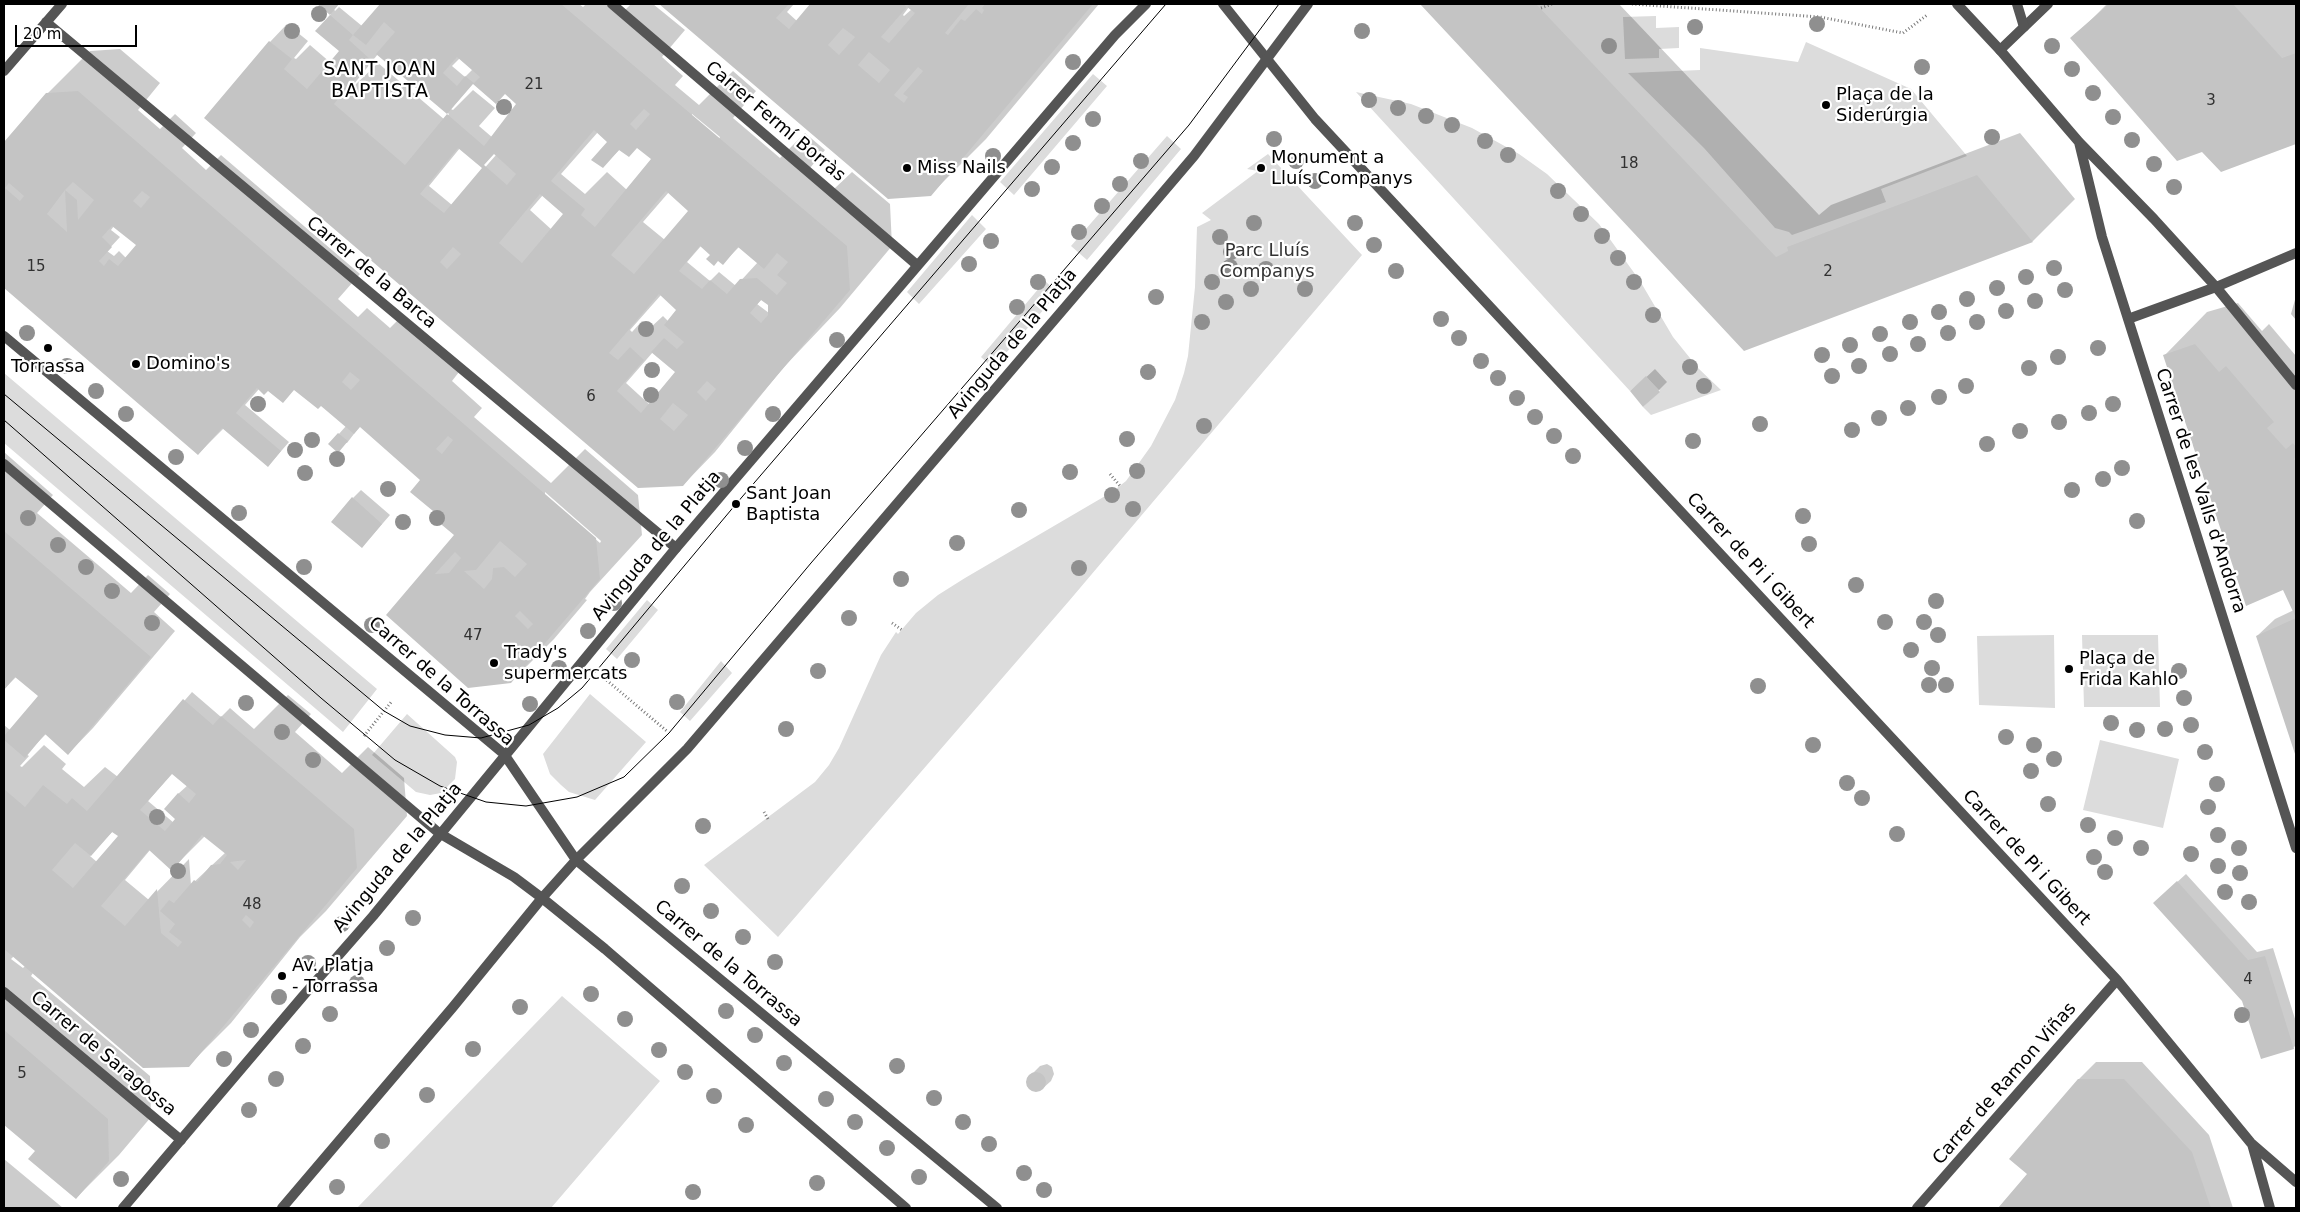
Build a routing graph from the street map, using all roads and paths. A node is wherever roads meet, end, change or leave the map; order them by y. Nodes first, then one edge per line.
1 (62, 4) edge
2 (612, 4) edge
3 (1146, 4) edge
4 (1308, 4) edge
5 (1552, 4) edge
6 (1632, 4) edge
7 (1957, 4) edge
8 (2017, 4) edge
9 (2048, 4) edge
10 (1225, 5) edge
11 (1540, 8) dead end
12 (1927, 15) dead end
13 (46, 22) junction
14 (2024, 27) junction
15 (2000, 50) junction
16 (1267, 58) junction
17 (4, 71) edge
18 (2079, 142) junction
19 (2296, 253) edge
20 (917, 265) junction
21 (2216, 286) junction
22 (2128, 319) junction
23 (4, 336) edge
24 (2296, 385) edge
25 (4, 464) edge
26 (1110, 474) dead end
27 (1120, 486) dead end
28 (676, 548) junction
29 (892, 623) dead end
30 (902, 630) dead end
31 (603, 677) dead end
32 (392, 701) dead end
33 (670, 733) dead end
34 (361, 739) dead end
35 (504, 754) junction
36 (764, 812) dead end
37 (768, 819) dead end
38 (439, 833) junction
39 (2296, 848) edge
40 (576, 860) junction
41 (542, 898) junction
42 (2117, 980) junction
43 (4, 992) edge
44 (181, 1140) junction
45 (2251, 1143) junction
46 (2296, 1182) edge
47 (123, 1208) edge
48 (282, 1208) edge
49 (906, 1208) edge
50 (997, 1208) edge
51 (1917, 1208) edge
52 (2270, 1208) edge

1 - 13 street
2 - 20 street, Carrer Fermí Borràs
3 - 20 street, Avinguda de la Platja
4 - 16 street, Avinguda de la Platja
5 - 11 path
6 - 12 path
7 - 15 street, Carrer de les Valls d'Andorra
8 - 14 street
9 - 14 street
10 - 16 street, Carrer de Pi i Gibert
13 - 17 street
13 - 28 street, Carrer de la Barca
14 - 15 street
15 - 18 street, Carrer de les Valls d'Andorra
16 - 40 street, Avinguda de la Platja
16 - 42 street, Carrer de Pi i Gibert
18 - 21 street, Carrer de les Valls d'Andorra
18 - 22 street, Carrer de les Valls d'Andorra
19 - 21 street
20 - 28 street, Avinguda de la Platja
21 - 22 street
21 - 24 street, Carrer de les Valls d'Andorra
22 - 39 street, Carrer de les Valls d'Andorra
23 - 35 street, Carrer de la Torrassa
25 - 38 street
26 - 27 path
28 - 35 street, Avinguda de la Platja
29 - 30 path
31 - 33 path
32 - 34 path
35 - 38 street, Avinguda de la Platja
35 - 40 street, Carrer de la Torrassa
36 - 37 path
38 - 41 street
38 - 44 street, Avinguda de la Platja
40 - 41 street, Avinguda de la Platja
40 - 50 street, Carrer de la Torrassa
41 - 48 street, Avinguda de la Platja
41 - 49 street
42 - 45 street, Carrer de Pi i Gibert
42 - 51 street, Carrer de Ramon Viñas
43 - 44 street, Carrer de Saragossa
44 - 47 street, Avinguda de la Platja
45 - 46 street, Carrer de Pi i Gibert
45 - 52 street, Carrer de Pi i Gibert

